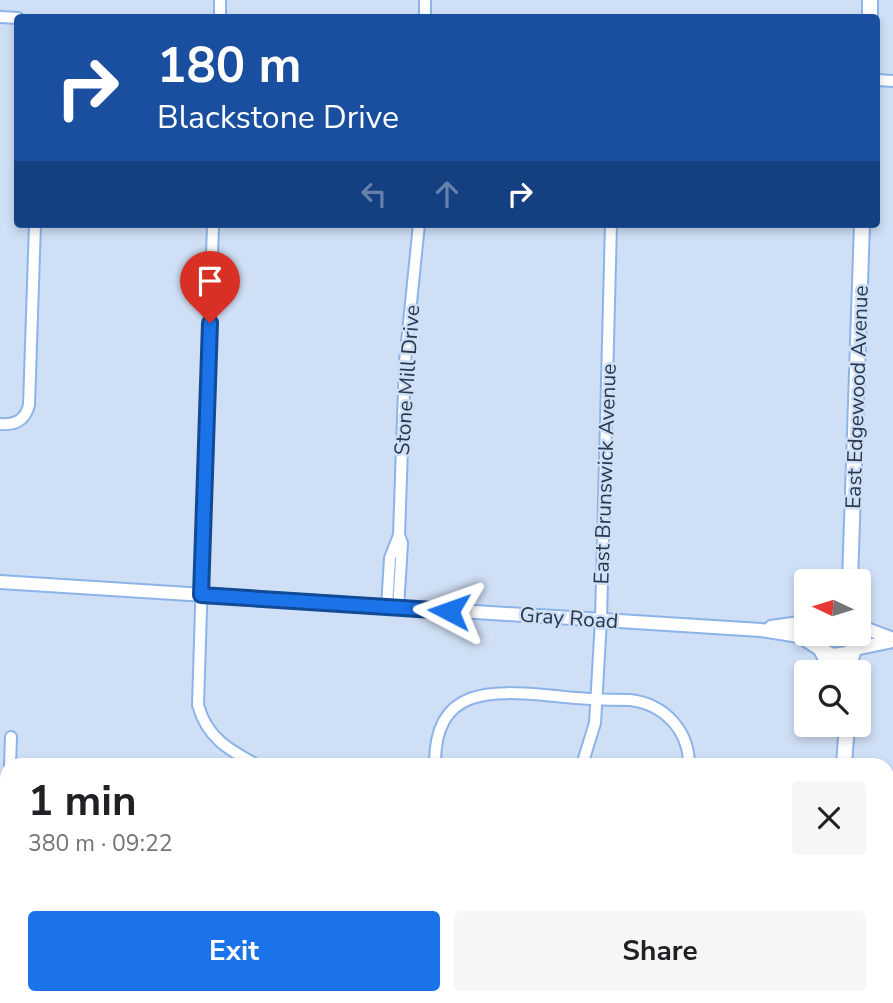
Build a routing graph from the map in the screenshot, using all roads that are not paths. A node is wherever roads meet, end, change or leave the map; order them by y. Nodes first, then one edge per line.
1 (35, 228) edge
2 (213, 228) edge
3 (419, 228) edge
4 (611, 228) edge
5 (862, 228) edge
6 (0, 424) edge
7 (848, 569) edge
8 (0, 582) edge
9 (201, 595) junction
10 (393, 607) junction
11 (601, 620) junction
12 (794, 624) edge
13 (761, 630) junction
14 (872, 631) edge
15 (893, 640) edge
16 (820, 646) edge
17 (855, 646) edge
18 (854, 649) junction
19 (821, 650) junction
20 (826, 660) edge
21 (851, 660) edge
22 (594, 700) junction
23 (11, 737) dead end
24 (846, 737) edge
25 (10, 758) edge
26 (245, 758) edge
27 (435, 758) edge
28 (584, 758) edge
29 (688, 758) edge
30 (845, 758) edge

1 - 6 street
2 - 9 street
3 - 10 street, Stone Mill Drive
4 - 11 street, East Brunswick Avenue
5 - 7 main road, East Edgewood Avenue
8 - 9 street, Gray Road
9 - 10 street, Gray Road
9 - 26 street
10 - 11 street, Gray Road
11 - 13 street, Gray Road
11 - 22 street, East Brunswick Avenue
12 - 13 street, Gray Road
13 - 19 street, Gray Road
14 - 15 street
15 - 18 street
16 - 19 main road
17 - 18 main road
18 - 19 main road
18 - 21 main road
19 - 20 main road
22 - 27 street
22 - 28 street, East Brunswick Avenue
22 - 29 street
23 - 25 street
24 - 30 main road

